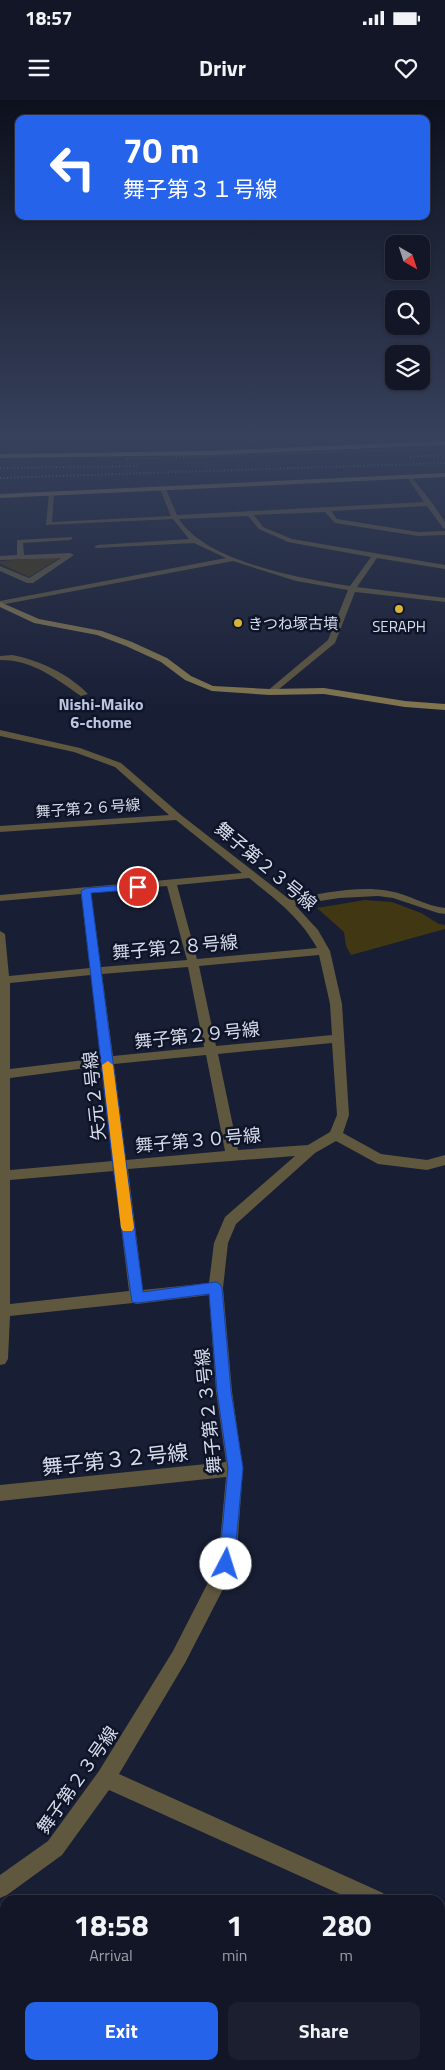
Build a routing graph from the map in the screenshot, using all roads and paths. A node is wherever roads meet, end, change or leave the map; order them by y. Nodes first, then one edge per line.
1 (184, 529) edge
2 (262, 529) edge
3 (383, 529) edge
4 (445, 533) edge
5 (70, 538) dead end
6 (195, 541) junction
7 (98, 547) dead end
8 (375, 556) junction
9 (21, 557) junction
10 (0, 558) edge
11 (234, 559) junction
12 (445, 567) edge
13 (0, 568) edge
14 (30, 581) junction
15 (353, 588) junction
16 (53, 592) junction
17 (445, 600) edge
18 (0, 603) edge
19 (0, 658) edge
20 (270, 692) junction
21 (84, 694) dead end
22 (445, 707) edge
23 (0, 733) edge
24 (178, 817) junction
25 (0, 829) edge
26 (250, 875) junction
27 (172, 884) junction
28 (86, 891) junction
29 (0, 898) edge
30 (287, 903) junction
31 (445, 911) edge
32 (0, 934) edge
33 (324, 951) junction
34 (193, 963) junction
35 (97, 972) junction
36 (2, 980) edge
37 (338, 1038) junction
38 (211, 1052) junction
39 (107, 1061) junction
40 (1, 1074) edge
41 (336, 1135) junction
42 (310, 1150) junction
43 (232, 1155) junction
44 (445, 1160) edge
45 (119, 1167) junction
46 (1, 1176) edge
47 (216, 1288) junction
48 (137, 1298) junction
49 (2, 1311) edge
50 (0, 1359) edge
51 (235, 1468) junction
52 (0, 1493) edge
53 (106, 1778) junction
54 (0, 1888) edge
55 (365, 1895) edge

1 - 6 street
2 - 8 street
3 - 4 street
5 - 9 street
6 - 7 street
6 - 11 street
8 - 12 street
8 - 15 street
9 - 10 street
9 - 14 street
11 - 15 street
11 - 16 street
13 - 14 street
14 - 16 street
15 - 17 street
15 - 20 street
16 - 18 street
18 - 20 street
19 - 21 street
20 - 22 street
23 - 24 street, 舞子第２３号線
24 - 25 street, 舞子第２６号線
24 - 26 street, 舞子第２３号線
26 - 27 street
26 - 30 street, 舞子第２３号線
27 - 28 street
27 - 34 street
28 - 29 street
28 - 35 street, 矢元２号線
30 - 31 street
30 - 33 street, 舞子第２３号線
32 - 36 street
33 - 34 street, 舞子第２８号線
33 - 37 street, 舞子第２３号線
34 - 35 street, 舞子第２８号線
34 - 38 street
35 - 36 street, 舞子第２８号線
35 - 39 street, 矢元２号線
36 - 40 street
37 - 38 street, 舞子第２９号線
37 - 41 street, 舞子第２３号線
38 - 39 street, 舞子第２９号線
38 - 43 street
39 - 40 street, 舞子第２９号線
39 - 45 street, 矢元２号線
40 - 46 street
41 - 42 street, 舞子第２３号線
41 - 44 street
42 - 43 street, 舞子第３０号線
42 - 47 street, 舞子第２３号線
43 - 45 street, 舞子第３０号線
45 - 46 street, 舞子第３０号線
45 - 48 street, 矢元２号線
46 - 49 street
47 - 48 street
47 - 51 street, 舞子第２３号線
48 - 49 street
49 - 50 street
51 - 52 street, 舞子第３２号線
51 - 53 street, 舞子第２３号線
53 - 54 street, 舞子第２３号線
53 - 55 street

